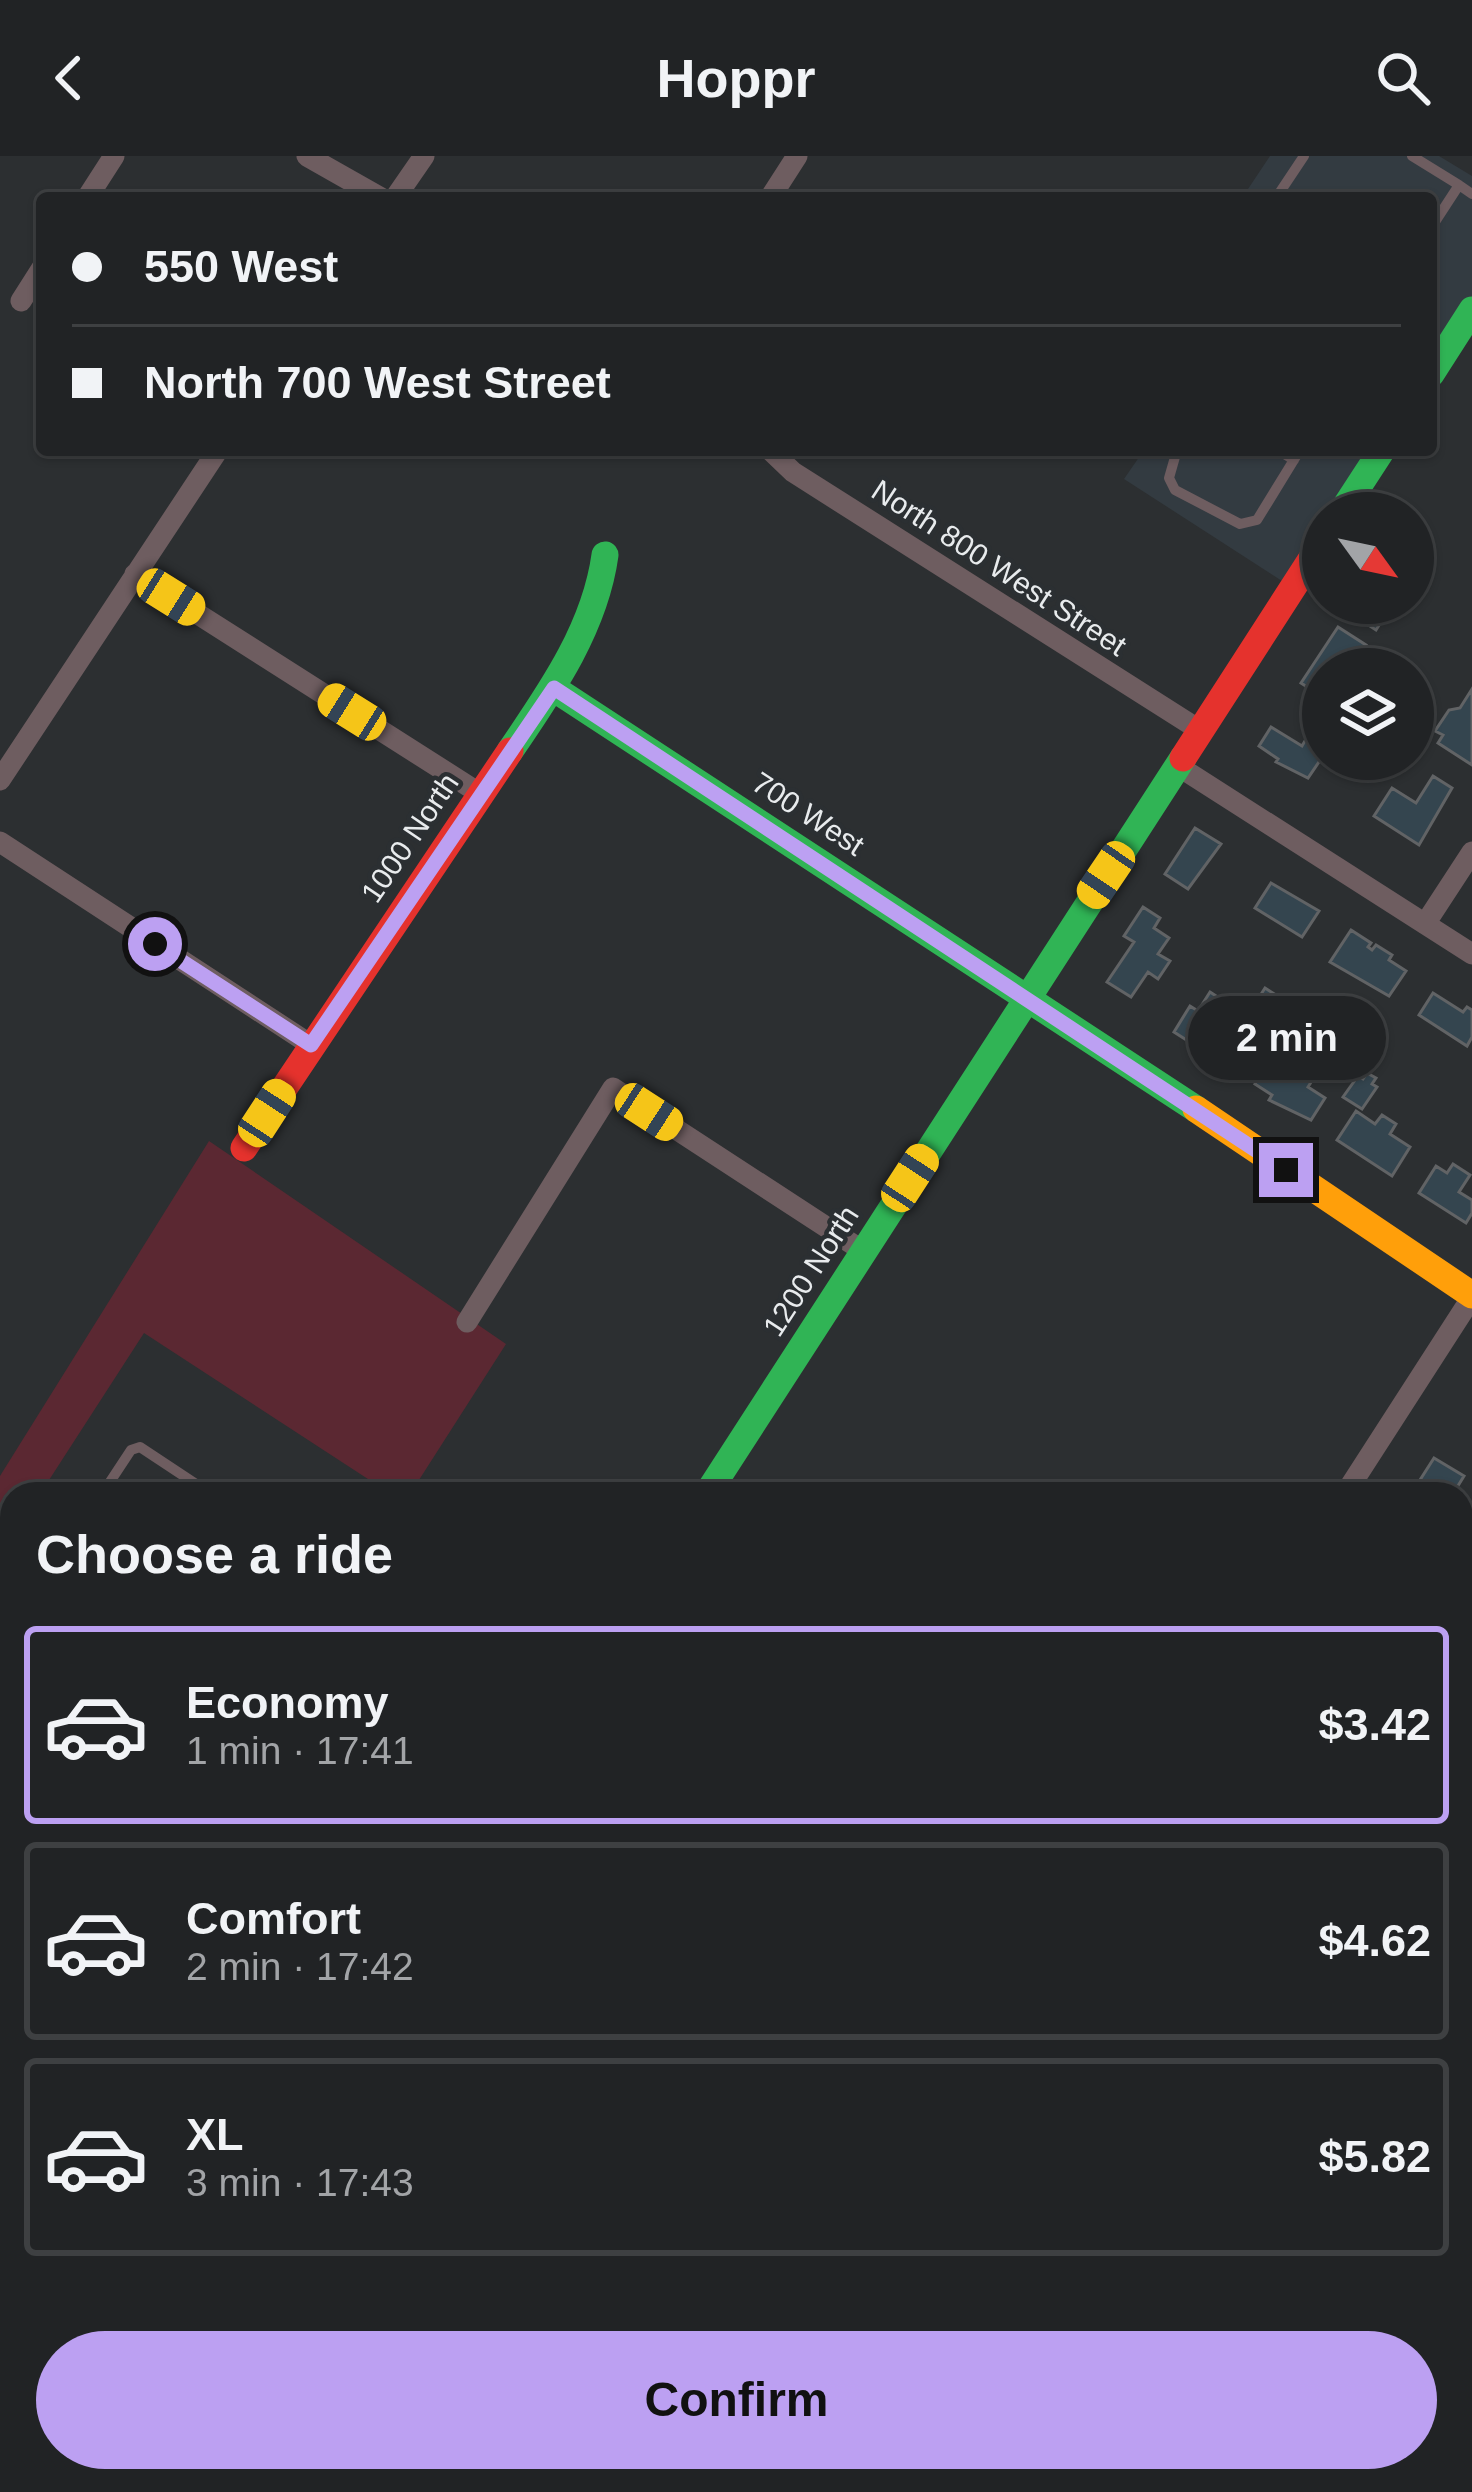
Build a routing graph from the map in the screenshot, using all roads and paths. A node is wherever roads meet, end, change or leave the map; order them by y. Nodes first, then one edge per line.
1 (114, 156) edge
2 (307, 156) edge
3 (424, 156) edge
4 (797, 156) edge
5 (1304, 156) edge
6 (1412, 156) edge
7 (1459, 185) junction
8 (92, 192) edge
9 (370, 192) edge
10 (399, 192) edge
11 (774, 192) edge
12 (1280, 192) edge
13 (1472, 194) edge
14 (1437, 219) edge
15 (36, 277) edge
16 (21, 301) dead end
17 (1472, 310) edge
18 (1437, 365) edge
19 (214, 456) edge
20 (776, 456) edge
21 (1175, 456) edge
22 (1296, 456) edge
23 (1378, 456) edge
24 (1355, 492) edge
25 (604, 555) dead end
26 (135, 574) junction
27 (1302, 574) edge
28 (554, 688) junction
29 (1201, 730) junction
30 (1178, 766) junction
31 (0, 780) edge
32 (479, 793) junction
33 (0, 842) edge
34 (1472, 852) edge
35 (1425, 924) junction
36 (1472, 954) edge
37 (1027, 996) junction
38 (311, 1045) junction
39 (244, 1148) dead end
40 (863, 1251) junction
41 (1472, 1296) edge
42 (467, 1322) dead end
43 (110, 1482) edge
44 (193, 1482) edge
45 (715, 1482) edge
46 (1354, 1482) edge

1 - 8 street
2 - 9 street
3 - 10 street
4 - 11 street
5 - 12 lane
6 - 7 lane
7 - 13 lane
7 - 14 lane
15 - 16 street
17 - 18 street
19 - 26 street
20 - 29 street, North 800 West Street
21 - 22 lane
23 - 24 street
25 - 28 street, 1000 North
26 - 31 street
26 - 32 street
27 - 29 street, 1200 North
28 - 32 street, 1000 North
28 - 37 street, 700 West
29 - 30 street, 1200 North
30 - 35 street
30 - 37 street, 1200 North
32 - 38 street, 1000 North
33 - 38 street
34 - 35 street
35 - 36 street
37 - 40 street, 1200 North
37 - 41 street, 700 West
38 - 39 street, 1000 North
40 - 42 street
40 - 45 street, 1200 North
41 - 46 street
43 - 44 lane

